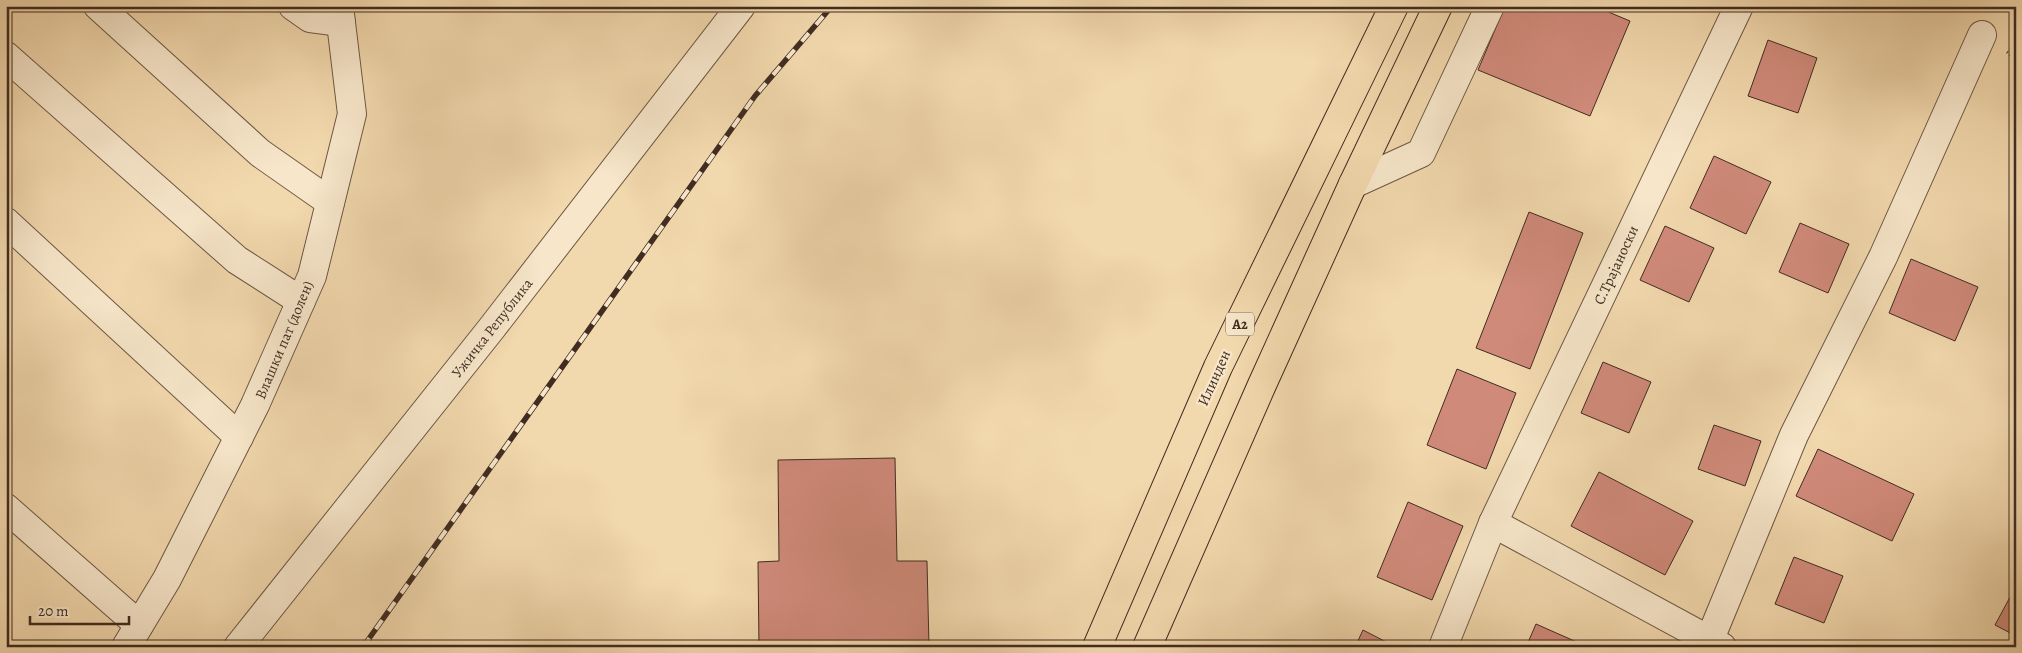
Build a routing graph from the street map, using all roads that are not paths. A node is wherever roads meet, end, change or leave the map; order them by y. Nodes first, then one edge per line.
1 (98, 6) edge
2 (293, 6) edge
3 (741, 6) edge
4 (1394, 6) edge
5 (1438, 6) edge
6 (1490, 6) edge
7 (1739, 6) edge
8 (340, 14) edge
9 (1982, 35) dead end
10 (6, 56) edge
11 (1353, 184) junction
12 (330, 202) junction
13 (6, 222) edge
14 (301, 301) junction
15 (239, 437) junction
16 (6, 508) edge
17 (1492, 523) junction
18 (133, 636) edge
19 (1716, 643) edge
20 (238, 647) edge
21 (1097, 647) edge
22 (1147, 647) edge
23 (1443, 647) edge

1 - 12 street
2 - 8 street
3 - 20 street, Ужичка Република
4 - 21 main road, Илинден / A2
5 - 11 main road
6 - 11 street
7 - 17 street, С.Трајаноски
8 - 12 street, Влашки пат (долен)
9 - 19 street
10 - 14 street
11 - 22 main road
12 - 14 street, Влашки пат (долен)
13 - 15 street
14 - 15 street, Влашки пат (долен)
15 - 18 street, Влашки пат (долен)
16 - 18 street
17 - 19 street
17 - 23 street, С.Трајаноски

